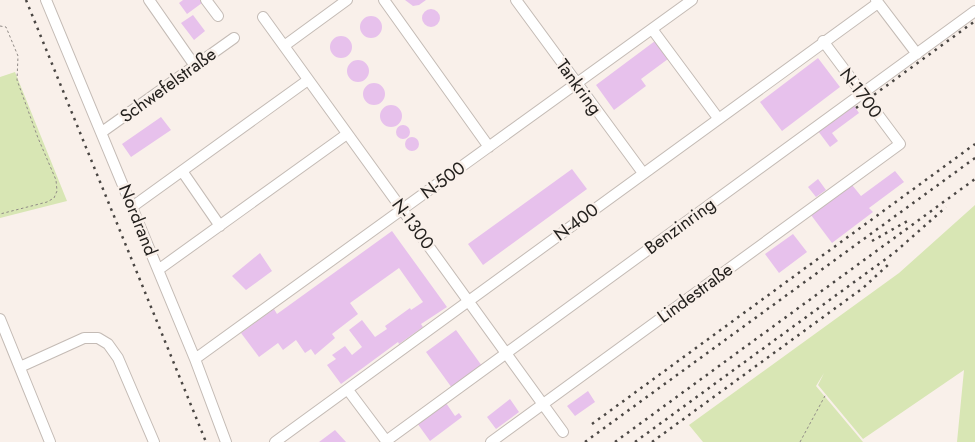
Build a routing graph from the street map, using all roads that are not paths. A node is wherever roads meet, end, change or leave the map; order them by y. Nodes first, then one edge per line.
1 (46, 0) edge
2 (148, 0) edge
3 (206, 0) edge
4 (347, 0) edge
5 (384, 0) edge
6 (516, 0) edge
7 (692, 0) edge
8 (877, 2) edge
9 (975, 11) edge
10 (218, 16) dead end
11 (263, 17) dead end
12 (652, 29) junction
13 (234, 38) dead end
14 (823, 41) junction
15 (284, 46) junction
16 (916, 54) junction
17 (195, 66) junction
18 (308, 80) junction
19 (577, 83) junction
20 (862, 94) junction
21 (718, 118) junction
22 (102, 132) junction
23 (347, 134) junction
24 (900, 144) joint
25 (489, 147) junction
26 (182, 171) junction
27 (643, 173) junction
28 (132, 207) junction
29 (402, 210) junction
30 (220, 226) junction
31 (158, 270) junction
32 (469, 300) junction
33 (0, 319) edge
34 (506, 352) junction
35 (195, 359) junction
36 (20, 367) junction
37 (348, 390) junction
38 (543, 404) junction
39 (563, 432) dead end
40 (50, 442) edge
41 (154, 442) edge
42 (226, 442) edge
43 (275, 442) edge
44 (387, 442) edge
45 (491, 442) edge

1 - 22 lane, Nordrand
2 - 17 lane
3 - 10 lane
4 - 15 lane
5 - 25 lane
6 - 19 lane, Tankring
7 - 12 lane, N-500
8 - 14 lane, N-400
8 - 16 lane
9 - 16 lane, Benzinring
11 - 15 lane, N-1300
12 - 19 lane, N-500
12 - 21 lane
13 - 17 lane, Schwefelstraße
14 - 20 lane, N-1700
14 - 21 lane, N-400
15 - 18 lane, N-1300
16 - 20 lane, Benzinring
17 - 22 lane, Schwefelstraße
18 - 23 lane, N-1300
18 - 26 lane
19 - 25 lane, N-500
19 - 27 lane, Tankring
20 - 24 lane, N-1700
20 - 34 lane, Benzinring
21 - 27 lane, N-400
22 - 28 lane, Nordrand
23 - 29 lane, N-1300
23 - 30 lane
24 - 38 lane, Lindestraße
25 - 29 lane, N-500
26 - 28 lane
26 - 30 lane
27 - 32 lane, N-400
28 - 31 lane, Nordrand
29 - 32 lane, N-1300
29 - 35 lane, N-500
30 - 31 lane
31 - 35 lane, Nordrand
32 - 34 lane, N-1300
32 - 37 lane, N-400
33 - 36 lane
34 - 38 lane, N-1300
34 - 44 lane, Benzinring
35 - 42 lane, Nordrand
36 - 40 lane
36 - 41 lane
37 - 43 lane, N-400
37 - 44 lane
38 - 39 lane, N-1300
38 - 45 lane, Lindestraße

